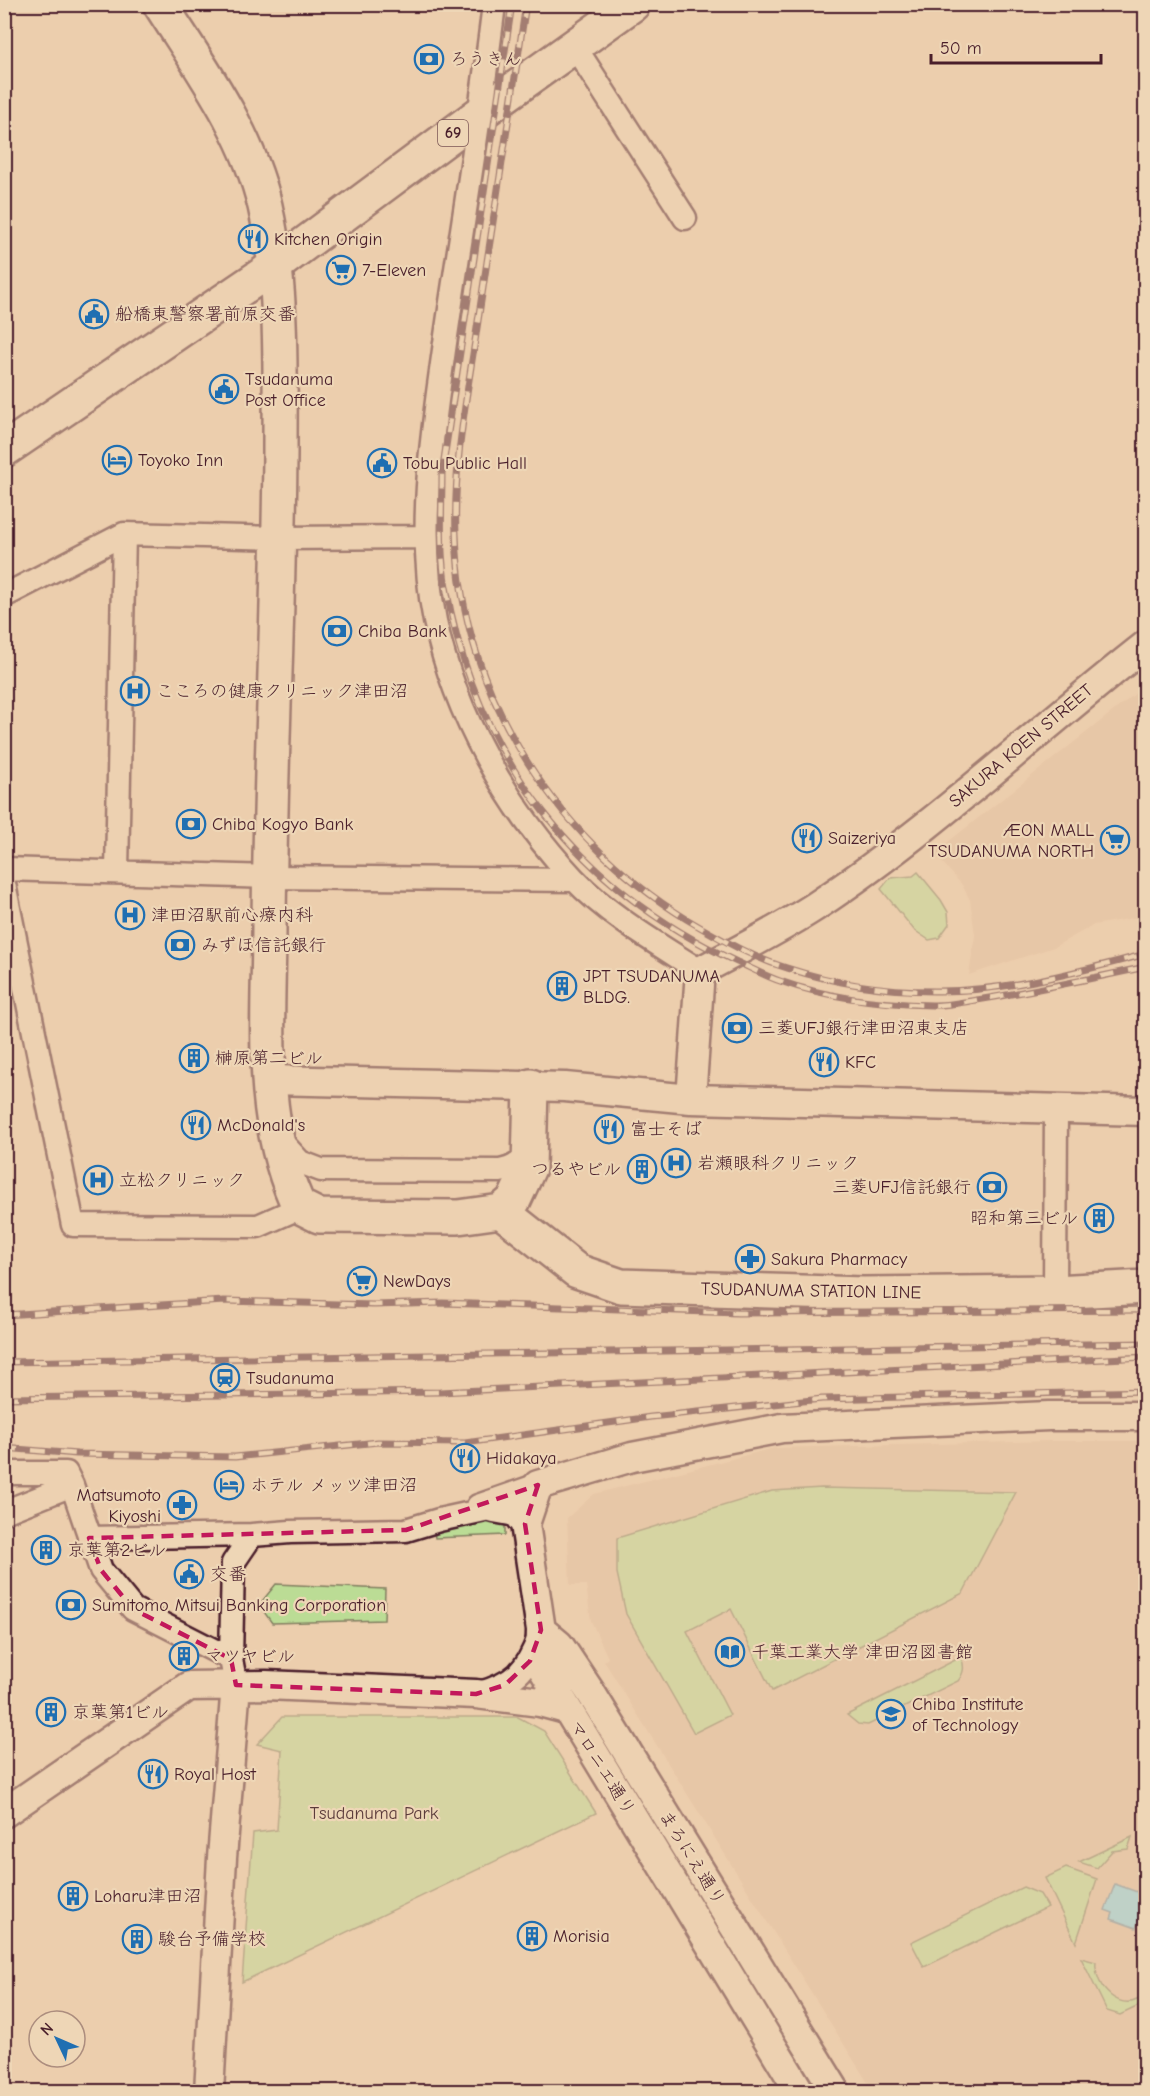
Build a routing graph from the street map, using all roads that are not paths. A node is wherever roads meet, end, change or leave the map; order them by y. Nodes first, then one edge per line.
1 (160, 4) edge
2 (494, 4) edge
3 (633, 4) edge
4 (574, 47) junction
5 (478, 114) junction
6 (685, 218) dead end
7 (275, 266) junction
8 (4, 450) edge
9 (124, 534) junction
10 (425, 537) junction
11 (279, 538) junction
12 (4, 596) edge
13 (1146, 645) edge
14 (4, 869) edge
15 (117, 871) junction
16 (269, 877) junction
17 (575, 880) junction
18 (4, 884) edge
19 (700, 971) junction
20 (269, 1080) junction
21 (531, 1086) junction
22 (691, 1099) junction
23 (1056, 1110) junction
24 (1146, 1111) edge
25 (274, 1133) junction
26 (531, 1150) junction
27 (301, 1207) junction
28 (501, 1211) junction
29 (1146, 1287) edge
30 (1055, 1292) junction
31 (1146, 1416) edge
32 (4, 1473) edge
33 (72, 1485) junction
34 (538, 1485) junction
35 (494, 1508) joint
36 (4, 1512) edge
37 (439, 1520) junction
38 (525, 1524) junction
39 (252, 1535) junction
40 (89, 1538) junction
41 (541, 1630) junction
42 (233, 1672) junction
43 (476, 1694) junction
44 (566, 1709) junction
45 (4, 1813) edge
46 (638, 1826) joint
47 (209, 2091) edge
48 (800, 2091) edge
49 (836, 2091) edge

1 - 7 main road
2 - 5 street
3 - 4 main road, 69
4 - 5 main road, 69
4 - 6 street
5 - 7 main road, 69
5 - 10 street
7 - 8 main road, 69
7 - 11 main road
9 - 11 street
9 - 12 street
9 - 15 street
10 - 11 street
10 - 17 street
11 - 16 main road
13 - 19 street, SAKURA KOEN STREET
14 - 15 street
15 - 16 street
16 - 17 street
16 - 20 main road
17 - 19 street
18 - 27 street
19 - 22 street
20 - 21 street
20 - 25 main road
21 - 22 street
21 - 26 main road
22 - 23 street
23 - 24 street
23 - 30 street
25 - 26 street
25 - 27 main road
26 - 28 main road
27 - 28 main road
28 - 30 main road, TSUDANUMA STATION LINE
29 - 30 main road, TSUDANUMA STATION LINE
31 - 34 street
32 - 33 street
33 - 36 street
33 - 40 street
34 - 37 street
34 - 38 street
35 - 37 street
35 - 38 street
37 - 39 street
38 - 41 street, マロニエ通り
39 - 40 street
39 - 42 street
40 - 42 street
41 - 43 street
41 - 44 street, マロニエ通り
41 - 49 street, まろにえ通り
42 - 43 street
42 - 45 street
42 - 47 street
43 - 44 street
44 - 46 street, マロニエ通り
46 - 48 street, まろにえ通り

